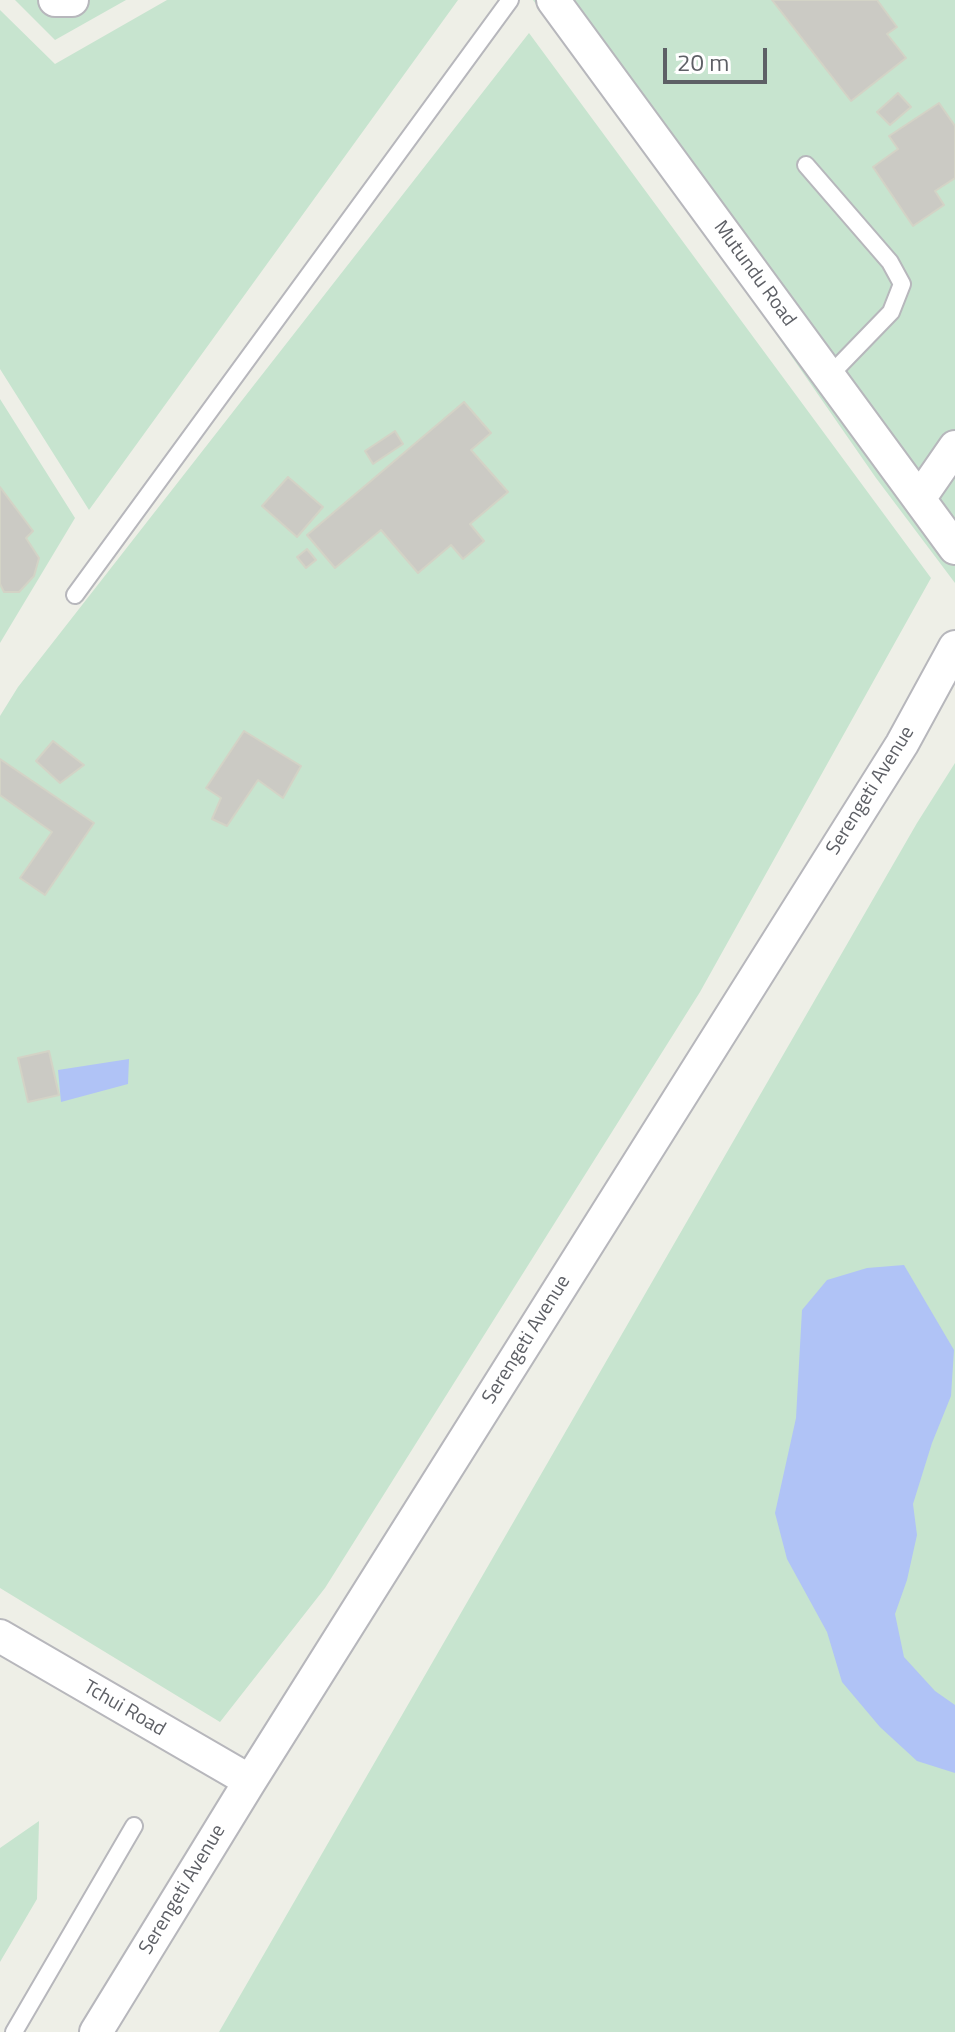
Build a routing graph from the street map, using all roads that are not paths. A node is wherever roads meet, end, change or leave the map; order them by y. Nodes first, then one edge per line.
1 (55, 0) edge
2 (72, 0) edge
3 (510, 0) edge
4 (566, 5) edge
5 (806, 165) dead end
6 (829, 376) junction
7 (955, 447) edge
8 (919, 499) junction
9 (955, 548) edge
10 (75, 595) dead end
11 (955, 647) edge
12 (0, 1636) edge
13 (250, 1781) junction
14 (134, 1826) dead end
15 (14, 2032) edge
16 (96, 2032) edge

1 - 2 street
3 - 10 lane
4 - 6 street, Mutundu Road
5 - 6 lane
6 - 8 street, Mutundu Road
7 - 8 street
8 - 9 street, Mutundu Road
11 - 13 street, Serengeti Avenue
12 - 13 street, Tchui Road
13 - 16 street, Serengeti Avenue
14 - 15 lane

